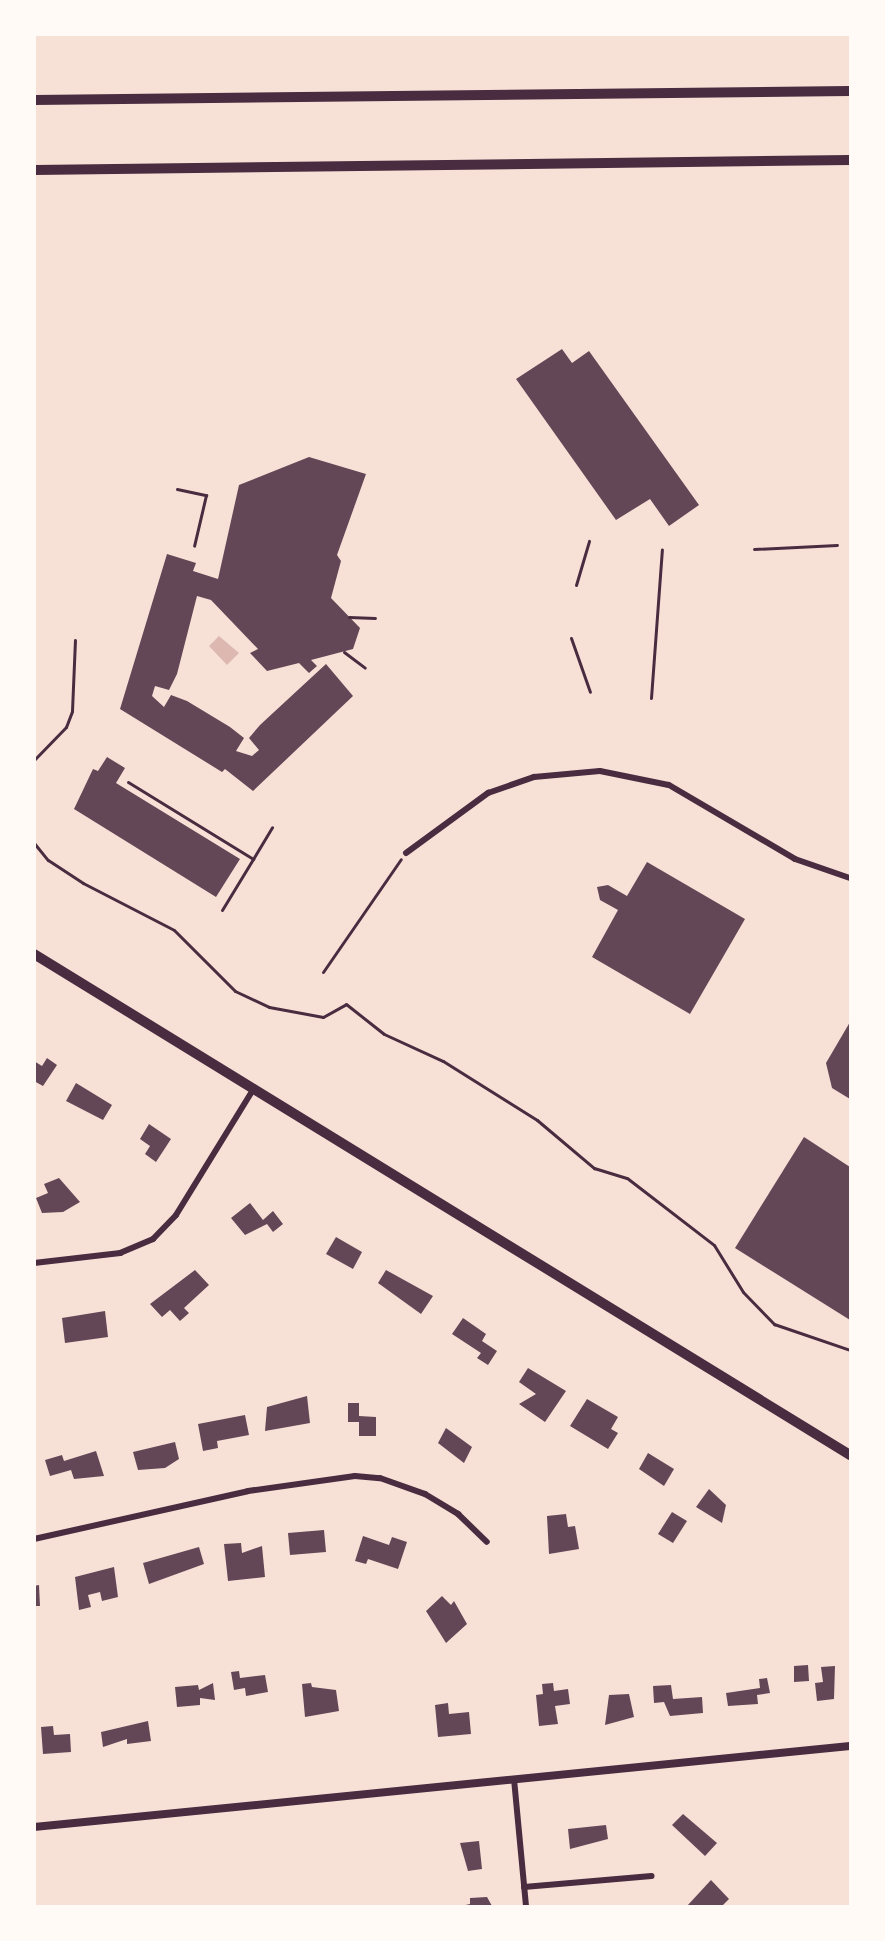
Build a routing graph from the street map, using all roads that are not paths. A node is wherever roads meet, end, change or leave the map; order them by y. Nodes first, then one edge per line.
1 (850, 91) edge
2 (34, 100) edge
3 (850, 160) edge
4 (34, 170) edge
5 (177, 489) dead end
6 (589, 541) dead end
7 (837, 545) dead end
8 (194, 546) dead end
9 (662, 549) dead end
10 (754, 549) dead end
11 (576, 585) dead end
12 (349, 617) dead end
13 (375, 618) dead end
14 (571, 638) dead end
15 (344, 652) dead end
16 (364, 668) dead end
17 (590, 692) dead end
18 (651, 698) dead end
19 (128, 782) dead end
20 (272, 827) dead end
21 (406, 853) road end
22 (253, 859) junction
23 (850, 878) edge
24 (222, 910) dead end
25 (34, 954) edge
26 (253, 1090) junction
27 (34, 1263) edge
28 (850, 1455) edge
29 (34, 1539) edge
30 (487, 1542) dead end
31 (850, 1746) edge
32 (514, 1779) junction
33 (34, 1827) edge
34 (652, 1876) dead end
35 (524, 1887) junction
36 (526, 1906) edge

1 - 2 highway
3 - 4 highway
5 - 8 lane
6 - 11 lane
7 - 10 lane
9 - 18 lane
12 - 13 lane
14 - 17 lane
15 - 16 lane
19 - 22 lane
20 - 22 lane
21 - 23 street
22 - 24 lane
25 - 26 highway
26 - 27 street
26 - 28 highway
29 - 30 street
31 - 32 main road
32 - 33 main road
32 - 35 street
34 - 35 street
35 - 36 street

